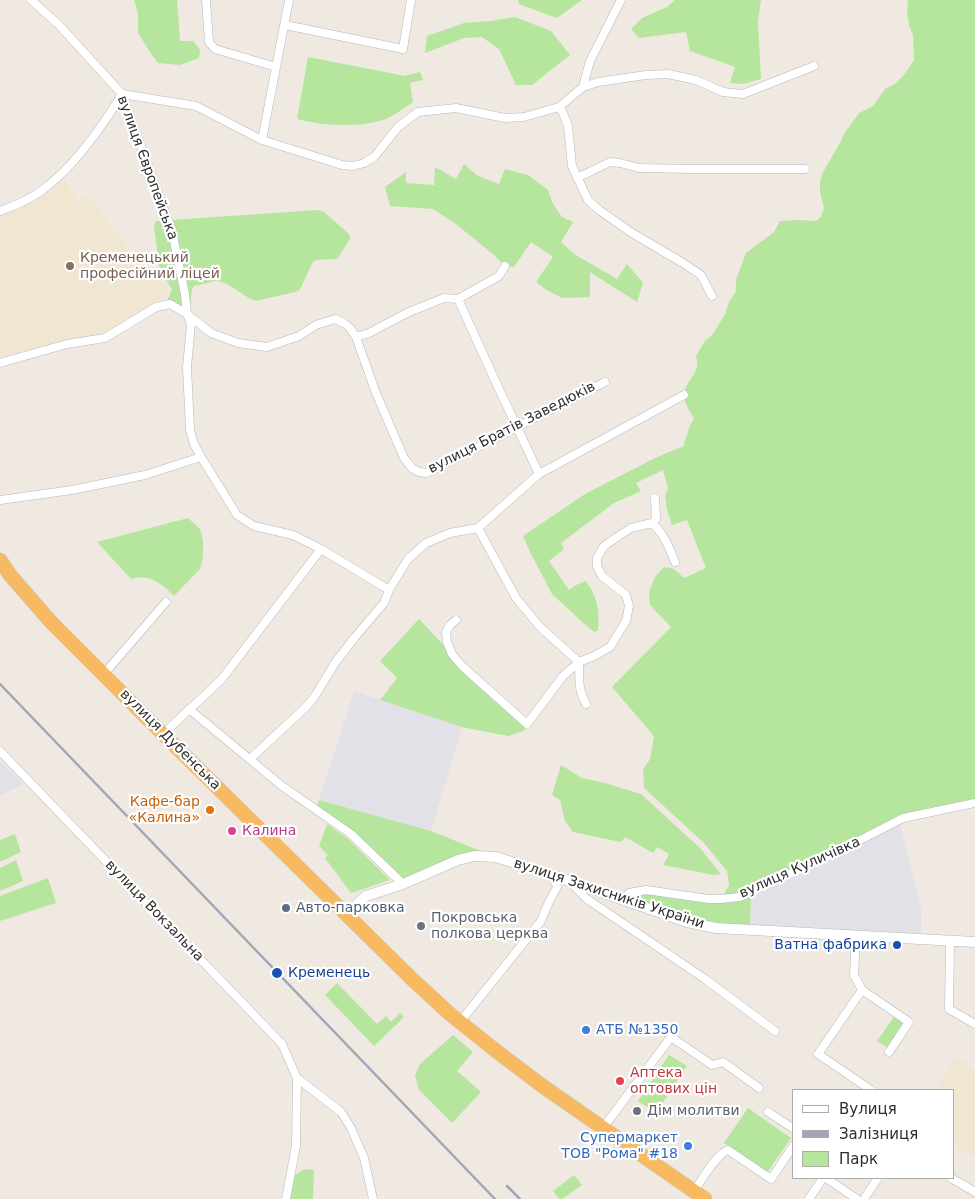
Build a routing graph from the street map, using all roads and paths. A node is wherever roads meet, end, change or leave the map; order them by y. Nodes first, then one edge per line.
1 (30, 0) edge
2 (45, 0) edge
3 (206, 0) edge
4 (289, 0) edge
5 (411, 0) edge
6 (621, 0) edge
7 (39, 7) junction
8 (284, 25) junction
9 (814, 66) dead end
10 (276, 67) junction
11 (582, 87) junction
12 (122, 94) junction
13 (558, 107) junction
14 (262, 140) junction
15 (805, 169) dead end
16 (577, 178) junction
17 (0, 211) edge
18 (506, 266) dead end
19 (712, 296) dead end
20 (458, 299) junction
21 (187, 314) junction
22 (356, 337) junction
23 (0, 363) edge
24 (605, 382) dead end
25 (684, 395) dead end
26 (517, 427) junction
27 (201, 457) junction
28 (539, 474) junction
29 (654, 498) dead end
30 (0, 500) edge
31 (652, 523) junction
32 (478, 528) junction
33 (321, 549) junction
34 (0, 560) edge
35 (675, 562) dead end
36 (389, 590) junction
37 (166, 602) dead end
38 (456, 620) dead end
39 (579, 662) junction
40 (103, 675) junction
41 (586, 704) dead end
42 (189, 709) junction
43 (163, 734) junction
44 (0, 752) edge
45 (250, 759) junction
46 (975, 804) edge
47 (555, 876) junction
48 (574, 883) junction
49 (403, 884) junction
50 (623, 900) junction
51 (346, 914) junction
52 (856, 935) junction
53 (950, 940) junction
54 (975, 942) edge
55 (862, 990) junction
56 (460, 1022) junction
57 (975, 1024) edge
58 (775, 1031) dead end
59 (889, 1052) dead end
60 (297, 1078) junction
61 (759, 1088) dead end
62 (870, 1089) edge
63 (768, 1112) dead end
64 (603, 1128) junction
65 (792, 1129) edge
66 (792, 1148) edge
67 (823, 1179) edge
68 (826, 1179) edge
69 (877, 1179) edge
70 (953, 1179) edge
71 (700, 1192) edge
72 (975, 1192) edge
73 (286, 1199) edge
74 (373, 1199) edge
75 (809, 1199) edge
76 (857, 1199) edge
77 (864, 1199) edge

1 - 7 street, вулиця Європейська
2 - 7 street
3 - 10 street
4 - 8 street
5 - 8 street
6 - 11 street
7 - 12 street, вулиця Європейська
8 - 10 street
9 - 11 street
10 - 14 street
11 - 13 street
12 - 14 street
12 - 17 street
12 - 21 street, вулиця Європейська
13 - 14 street
13 - 16 street
15 - 16 street
16 - 19 street
18 - 20 street
20 - 22 street
20 - 26 street
21 - 22 street
21 - 23 street
21 - 27 street, вулиця Європейська
22 - 26 street, вулиця Братів Заведюків
24 - 26 street, вулиця Братів Заведюків
25 - 28 street
26 - 28 street
27 - 30 street
27 - 33 street, вулиця Європейська
28 - 32 street
29 - 31 street
31 - 35 street
31 - 39 street
32 - 36 street
32 - 39 street
33 - 36 street, вулиця Європейська
33 - 42 street
34 - 40 highway, вулиця Дубенська
36 - 45 street
37 - 40 street
38 - 39 street
39 - 41 street
40 - 43 highway, вулиця Дубенська
42 - 43 street
42 - 45 street
43 - 51 highway, вулиця Дубенська
44 - 60 street, вулиця Вокзальна
45 - 49 street
46 - 50 street, вулиця Куличівка
47 - 48 street, вулиця Захисників України
47 - 49 street, вулиця Захисників України
47 - 56 street
48 - 50 street, вулиця Захисників України
48 - 58 street
49 - 51 street, вулиця Захисників України
50 - 52 street, вулиця Захисників України
51 - 56 highway, вулиця Дубенська
52 - 53 street, вулиця Захисників України
52 - 55 street
53 - 54 street, вулиця Захисників України
53 - 57 street
55 - 59 street
55 - 62 street
56 - 64 highway, вулиця Дубенська
60 - 73 street
60 - 74 street
61 - 64 street
63 - 65 street
64 - 71 highway, вулиця Дубенська
66 - 71 street
67 - 75 street
68 - 76 street
69 - 77 street
70 - 72 street

